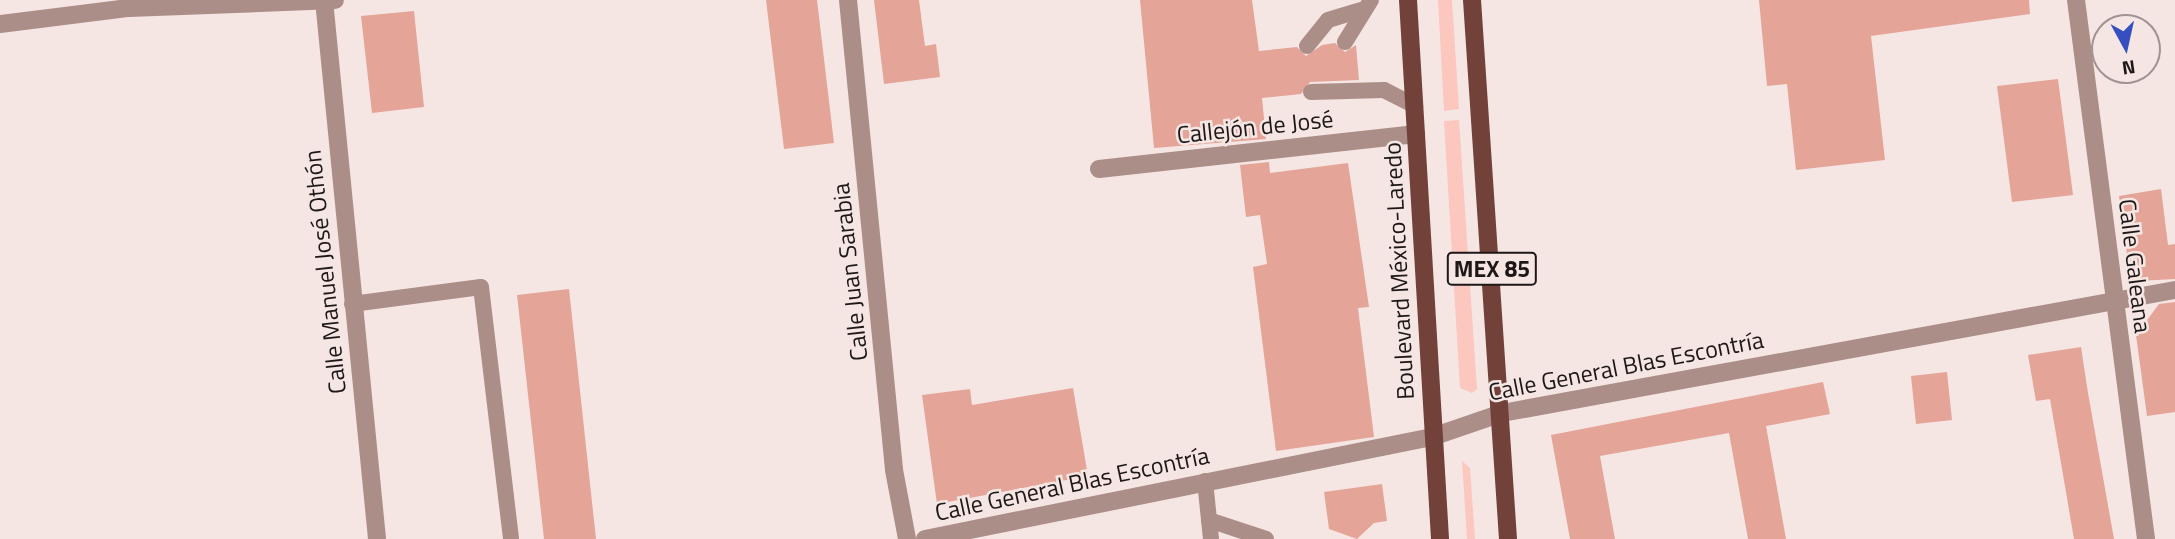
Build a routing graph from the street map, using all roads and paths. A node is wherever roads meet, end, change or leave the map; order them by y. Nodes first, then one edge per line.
1 (328, 0) edge
2 (848, 0) edge
3 (1408, 0) edge
4 (1472, 0) edge
5 (2076, 0) edge
6 (1366, 5) edge
7 (0, 24) edge
8 (1345, 42) dead end
9 (1307, 46) dead end
10 (1311, 92) dead end
11 (1415, 106) junction
12 (1416, 134) junction
13 (1099, 169) dead end
14 (2175, 290) edge
15 (2115, 302) junction
16 (352, 304) junction
17 (1502, 413) junction
18 (1432, 437) junction
19 (1205, 481) junction
20 (1209, 520) junction
21 (377, 539) edge
22 (511, 539) edge
23 (907, 539) edge
24 (925, 539) edge
25 (1211, 539) edge
26 (1266, 539) edge
27 (1440, 539) edge
28 (1508, 539) edge
29 (2146, 539) edge

1 - 7 street
1 - 16 street, Calle Manuel José Othón
2 - 23 street, Calle Juan Sarabia
3 - 11 main road, Boulevard México-Laredo / MEX 85
4 - 17 main road, MEX 85
5 - 15 street, Calle Galeana
6 - 8 lane
6 - 9 lane
10 - 11 lane
11 - 12 main road, Boulevard México-Laredo / MEX 85
12 - 13 street, Callejón de José
12 - 18 main road, Boulevard México-Laredo / MEX 85
14 - 15 street, Calle General Blas Escontría
15 - 17 street, Calle General Blas Escontría
15 - 29 street, Calle Galeana
16 - 21 street, Calle Manuel José Othón
16 - 22 lane
17 - 18 street, Calle General Blas Escontría
17 - 28 main road, MEX 85
18 - 19 street, Calle General Blas Escontría
18 - 27 main road, Boulevard México-Laredo / MEX 85
19 - 20 lane
19 - 24 street, Calle General Blas Escontría
20 - 25 lane
20 - 26 lane

